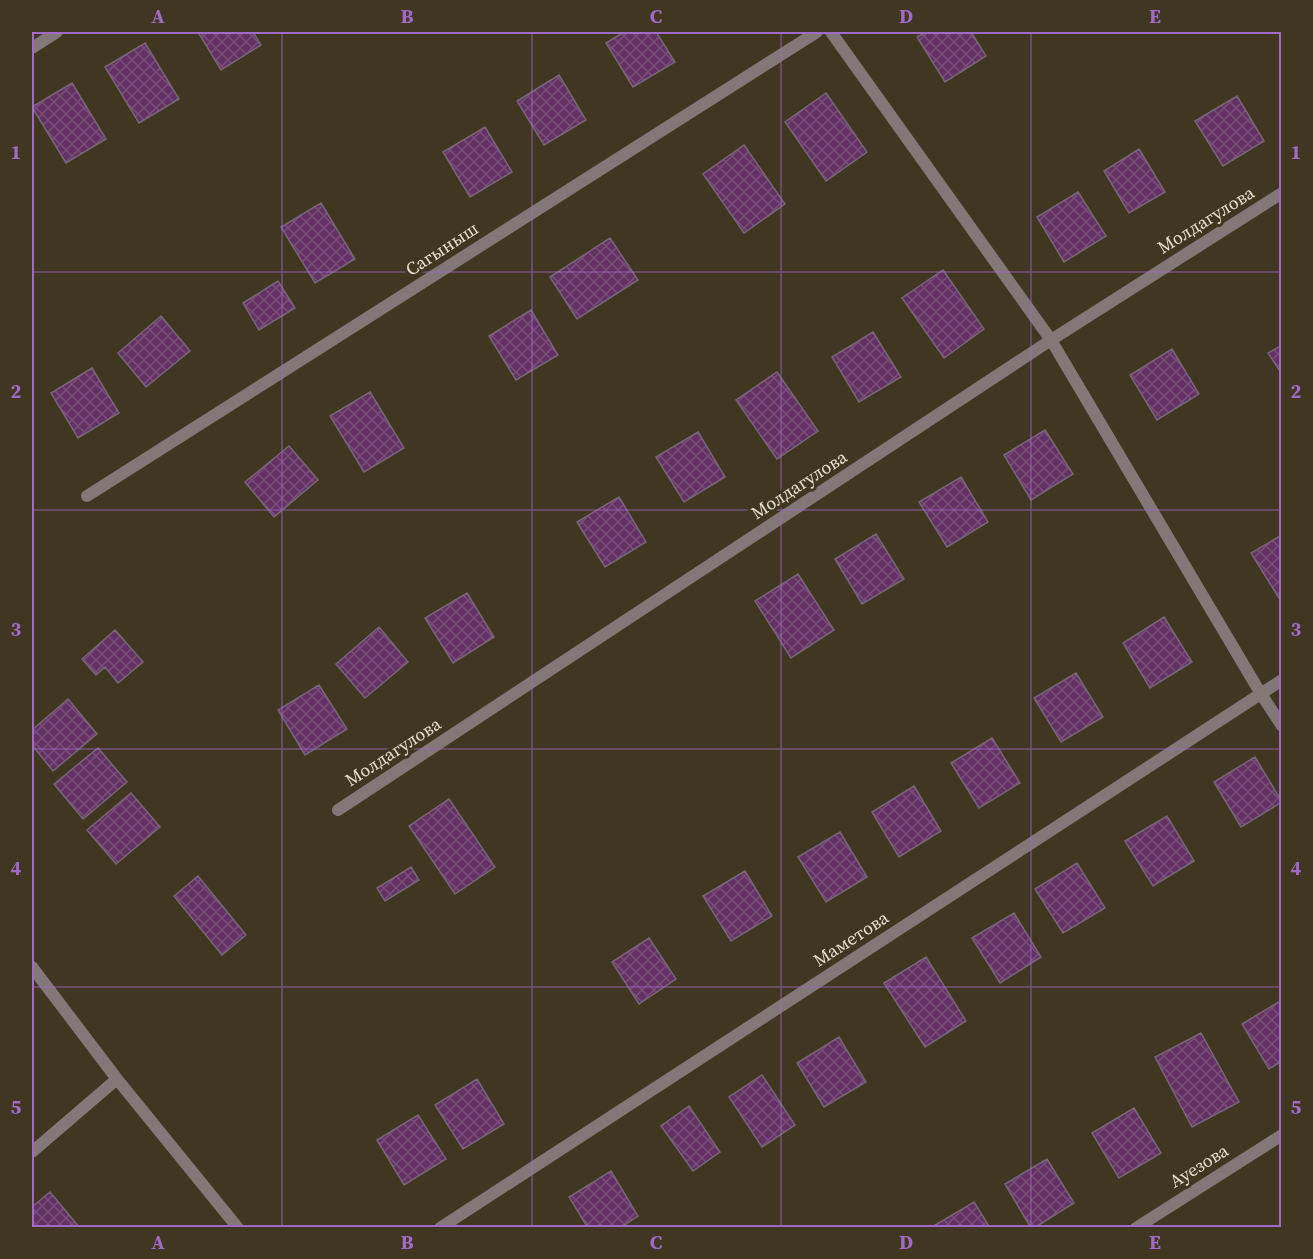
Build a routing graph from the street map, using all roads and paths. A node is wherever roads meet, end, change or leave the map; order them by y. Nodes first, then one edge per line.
1 (57, 32) edge
2 (817, 32) edge
3 (831, 32) edge
4 (32, 48) edge
5 (1281, 193) edge
6 (1051, 340) junction
7 (87, 496) dead end
8 (1281, 680) edge
9 (1260, 694) junction
10 (1281, 726) edge
11 (338, 810) dead end
12 (32, 967) edge
13 (117, 1079) junction
14 (1281, 1135) edge
15 (32, 1152) edge
16 (238, 1227) edge
17 (440, 1227) edge
18 (1136, 1227) edge

1 - 4 street
2 - 7 street, Сагыныш
3 - 6 street
5 - 6 street, Молдагулова
6 - 9 street
6 - 11 street, Молдагулова
8 - 9 street, Маметова
9 - 10 street
9 - 17 street, Маметова
12 - 13 street
13 - 15 street
13 - 16 street
14 - 18 street, Ауезова

